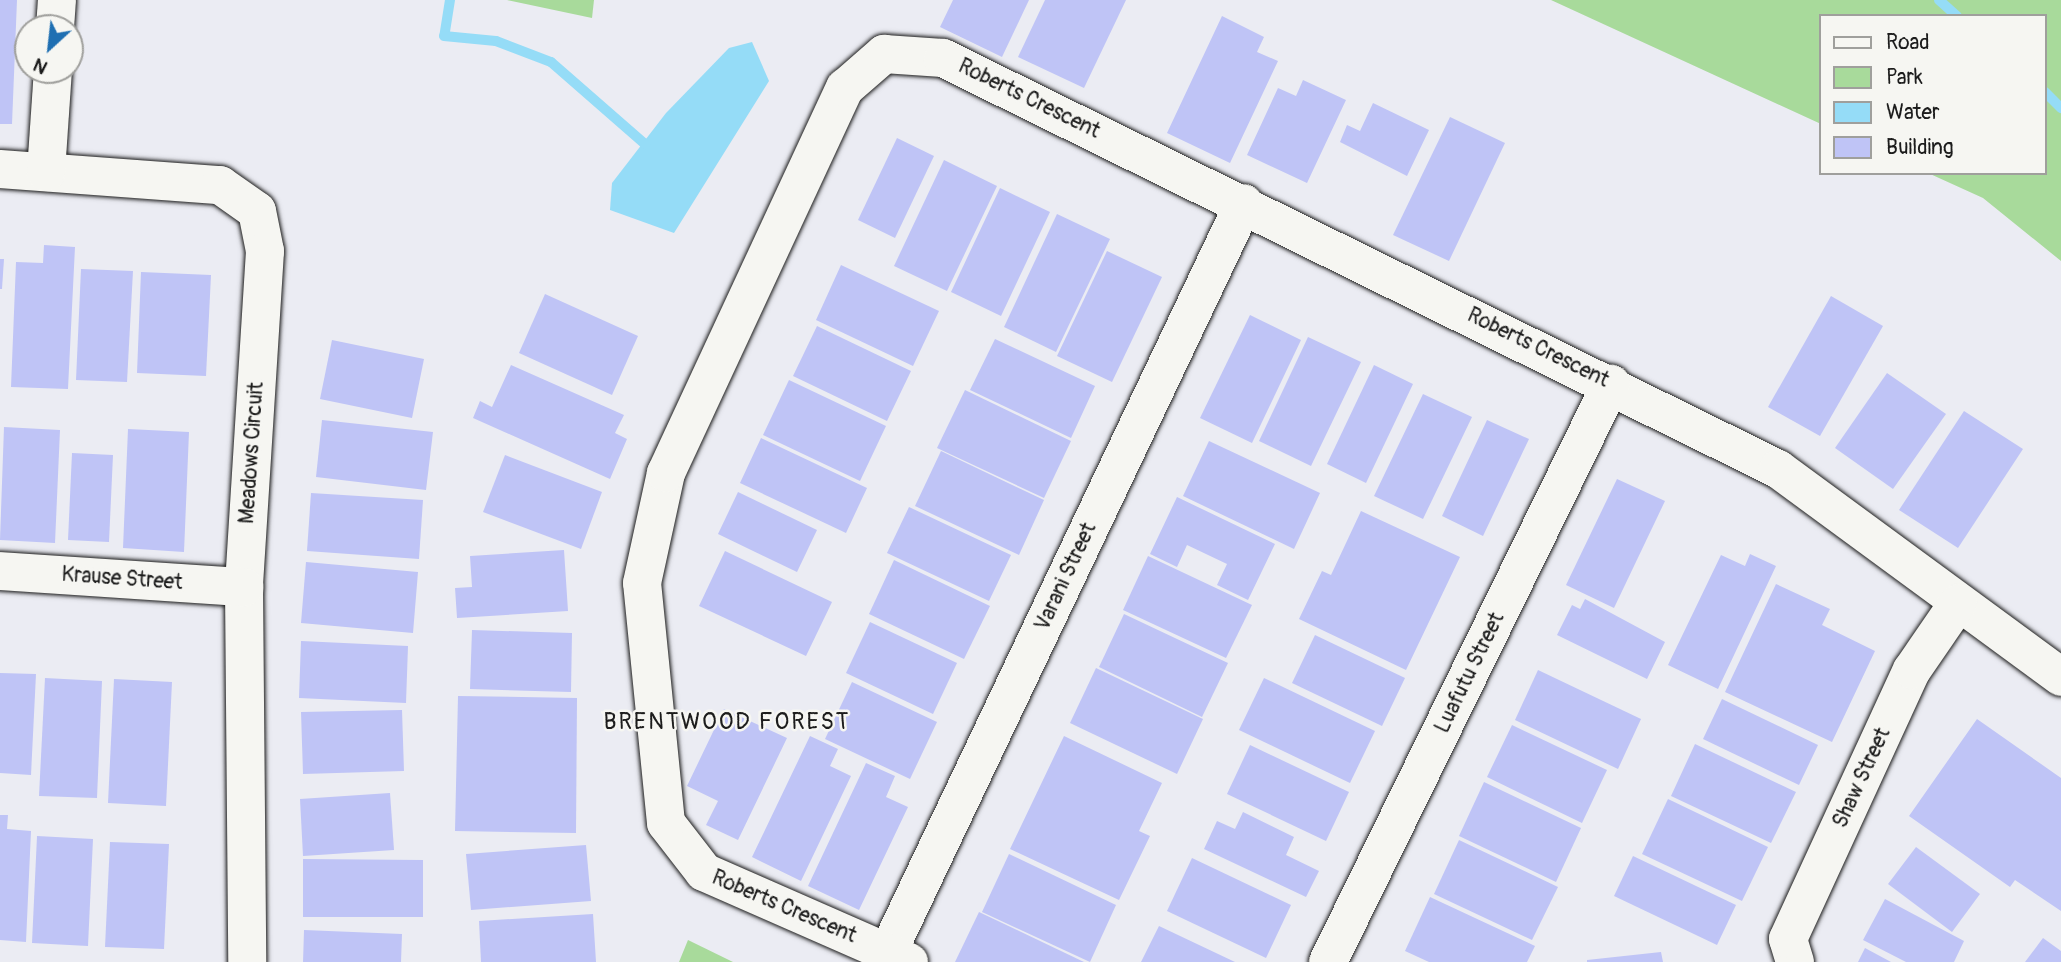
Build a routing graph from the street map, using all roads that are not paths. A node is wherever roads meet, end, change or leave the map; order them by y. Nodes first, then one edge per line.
1 (51, 84) edge
2 (0, 169) edge
3 (46, 172) junction
4 (1244, 203) junction
5 (1611, 384) junction
6 (0, 571) edge
7 (244, 587) junction
8 (1958, 603) junction
9 (2061, 677) edge
10 (899, 957) edge
11 (247, 962) edge
12 (1328, 962) edge
13 (1795, 962) edge

1 - 3 street
2 - 3 street, Meadows Circuit
3 - 7 street, Meadows Circuit
4 - 5 street, Roberts Crescent
4 - 10 street, Varani Street
4 - 10 street, Roberts Crescent
5 - 8 street, Roberts Crescent
5 - 12 street, Luafutu Street
6 - 7 street, Krause Street
7 - 11 street, Meadows Circuit
8 - 9 street, Roberts Crescent
8 - 13 street, Shaw Street

